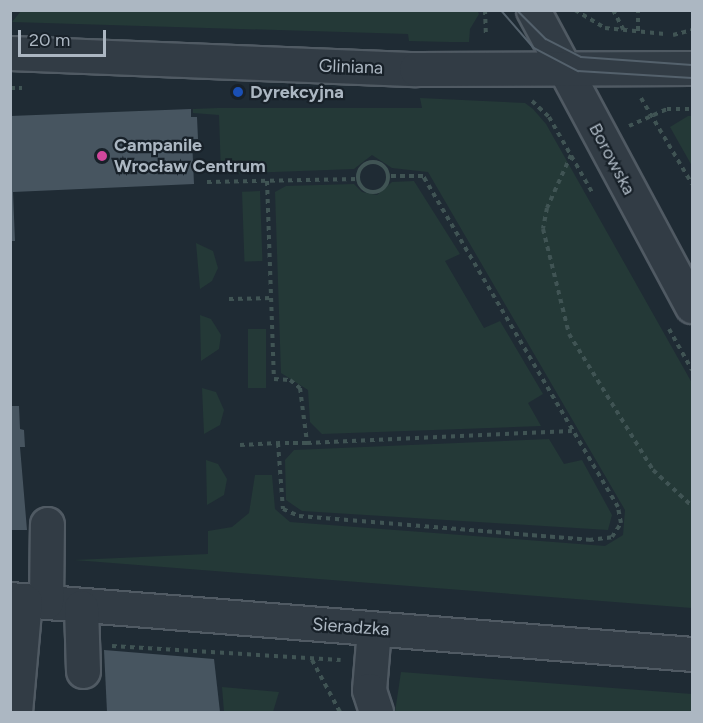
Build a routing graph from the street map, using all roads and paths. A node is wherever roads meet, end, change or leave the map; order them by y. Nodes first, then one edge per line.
1 (485, 10) edge
2 (533, 10) edge
3 (575, 10) edge
4 (613, 10) edge
5 (638, 10) edge
6 (623, 30) junction
7 (693, 30) edge
8 (638, 31) junction
9 (486, 36) dead end
10 (10, 54) edge
11 (563, 66) junction
12 (693, 68) edge
13 (526, 97) dead end
14 (641, 98) dead end
15 (693, 109) edge
16 (650, 117) junction
17 (623, 129) dead end
18 (565, 145) dead end
19 (571, 155) dead end
20 (388, 176) junction
21 (358, 179) junction
22 (267, 181) junction
23 (207, 182) dead end
24 (693, 184) edge
25 (272, 297) junction
26 (229, 299) dead end
27 (693, 306) edge
28 (572, 431) junction
29 (278, 443) junction
30 (307, 443) junction
31 (240, 444) dead end
32 (693, 506) edge
33 (47, 524) dead end
34 (27, 601) edge
35 (81, 607) junction
36 (374, 629) junction
37 (693, 654) edge
38 (312, 660) dead end
39 (83, 671) dead end
40 (367, 705) edge
41 (15, 712) edge
42 (340, 712) edge

1 - 9 path
2 - 11 street, Borowska
3 - 6 path
4 - 6 path
5 - 8 path
6 - 8 path
7 - 8 path
10 - 11 street, Gliniana
11 - 12 street, Gliniana
11 - 27 street, Borowska
13 - 18 path
14 - 16 path
15 - 16 path
16 - 17 path
16 - 24 path
19 - 32 path
20 - 21 path
20 - 21 path
20 - 28 path
21 - 22 path
22 - 23 path
22 - 25 path
25 - 26 path
25 - 30 path
28 - 29 path
28 - 30 path
29 - 30 path
29 - 31 path
33 - 34 street
34 - 35 street, Sieradzka
34 - 41 street
35 - 36 street, Sieradzka
35 - 39 street
36 - 37 street, Sieradzka
36 - 40 street
38 - 42 path

